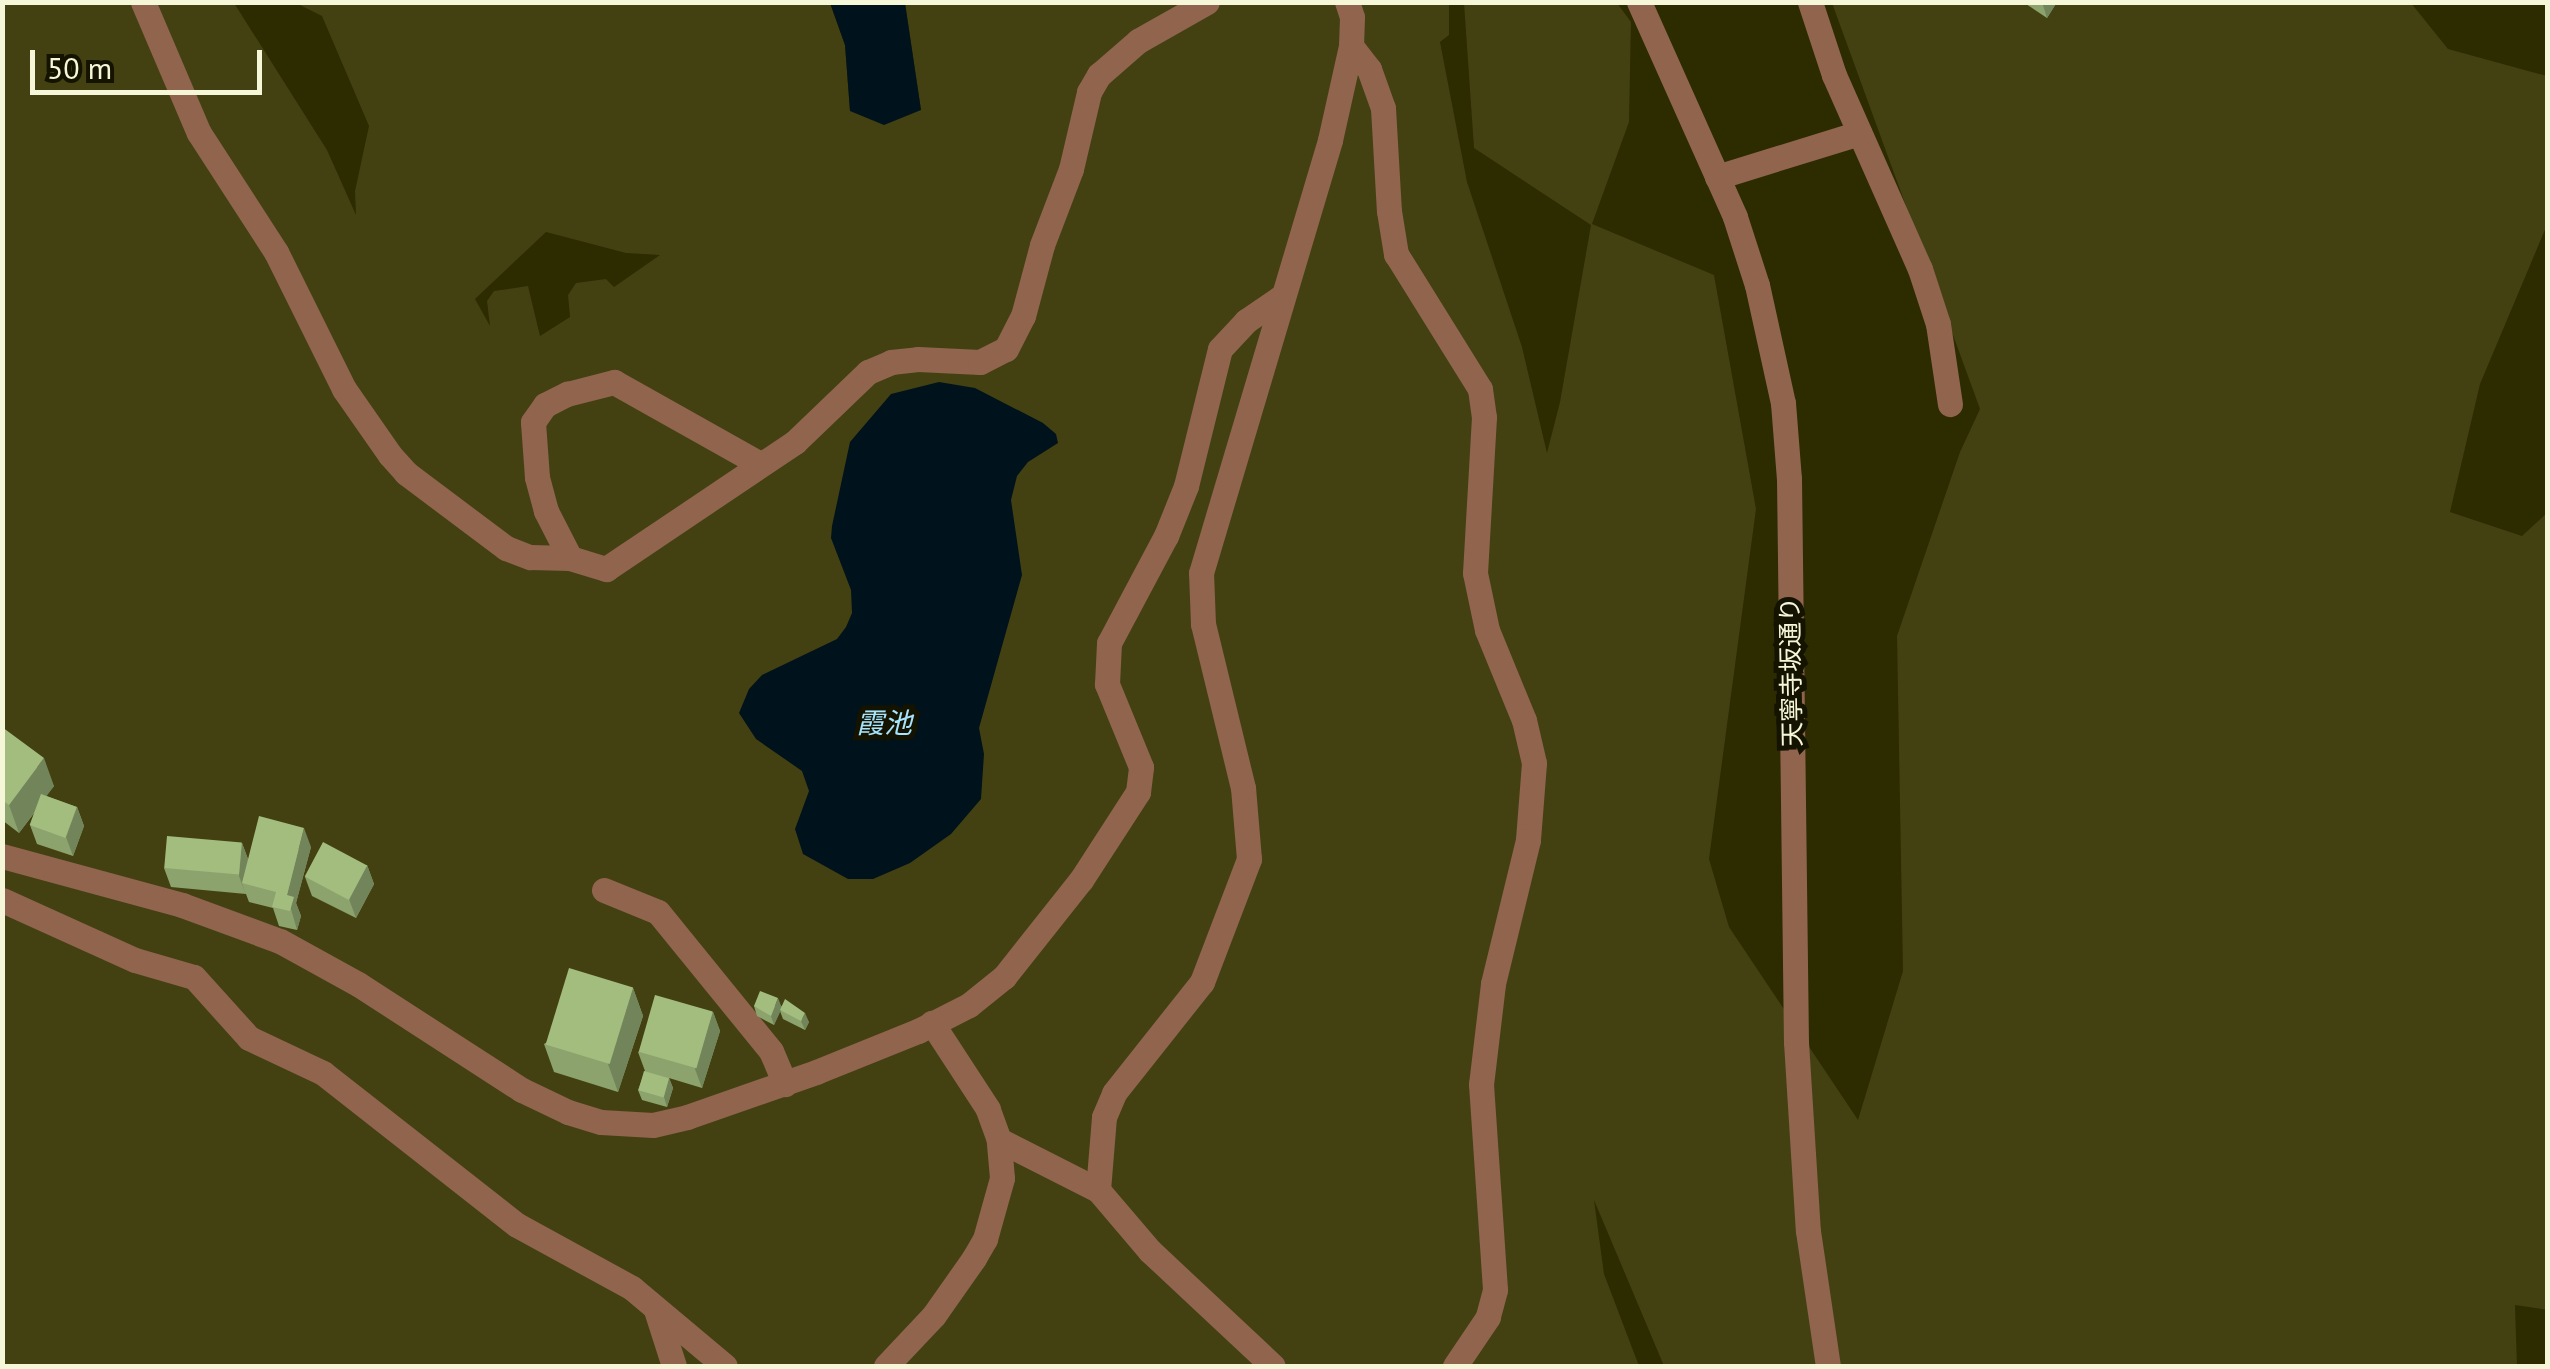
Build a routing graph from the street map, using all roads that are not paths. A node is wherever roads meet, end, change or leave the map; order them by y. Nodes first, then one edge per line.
1 (143, 2) edge
2 (1207, 2) edge
3 (1347, 2) edge
4 (1639, 2) edge
5 (1810, 2) edge
6 (1351, 46) junction
7 (1859, 133) junction
8 (1716, 177) junction
9 (1281, 297) junction
10 (1950, 404) dead end
11 (760, 464) junction
12 (570, 558) junction
13 (2, 856) edge
14 (604, 890) dead end
15 (2, 900) edge
16 (932, 1023) junction
17 (785, 1084) junction
18 (1000, 1140) junction
19 (1098, 1190) junction
20 (654, 1306) junction
21 (674, 1366) edge
22 (725, 1366) edge
23 (886, 1366) edge
24 (1273, 1366) edge
25 (1455, 1366) edge
26 (1828, 1366) edge

1 - 12 street
2 - 11 street
3 - 6 street
4 - 8 street, 天寧寺坂通り
5 - 7 street
6 - 9 street
6 - 25 street
7 - 8 street
7 - 10 street
8 - 26 street, 天寧寺坂通り
9 - 16 street
9 - 19 street
11 - 12 street
11 - 12 street
13 - 17 street
14 - 17 street
15 - 20 street
16 - 17 street
16 - 18 street
18 - 19 street
18 - 23 street
19 - 24 street
20 - 21 street
20 - 22 street

